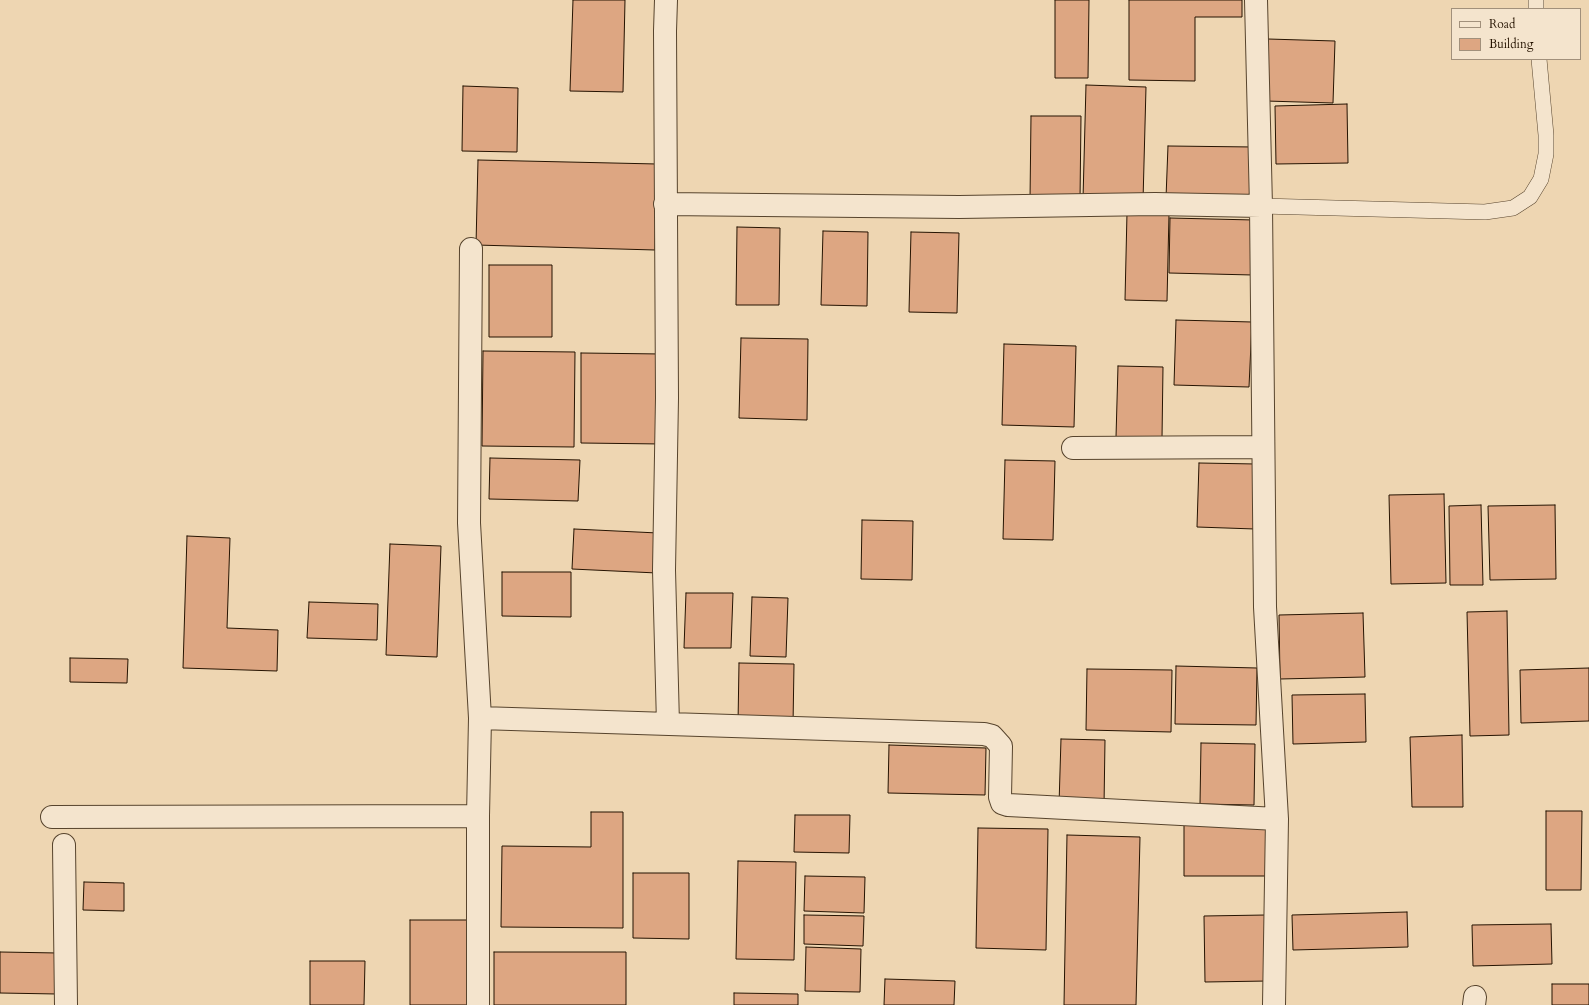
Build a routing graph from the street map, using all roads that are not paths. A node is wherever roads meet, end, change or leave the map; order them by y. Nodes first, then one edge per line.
1 (666, 0) edge
2 (1256, 0) edge
3 (1539, 60) edge
4 (665, 204) junction
5 (1262, 206) junction
6 (471, 249) dead end
7 (1263, 447) junction
8 (1073, 448) dead end
9 (480, 718) junction
10 (668, 724) junction
11 (478, 816) junction
12 (52, 817) dead end
13 (1277, 819) junction
14 (64, 845) dead end
15 (66, 1005) edge
16 (478, 1005) edge
17 (1274, 1005) edge

1 - 4 street
2 - 5 street
3 - 5 lane
4 - 5 street
4 - 10 street
5 - 7 street
6 - 9 street
7 - 8 street
7 - 13 street
9 - 10 street
9 - 11 street
10 - 13 street
11 - 12 street
11 - 16 street
13 - 17 street
14 - 15 street

